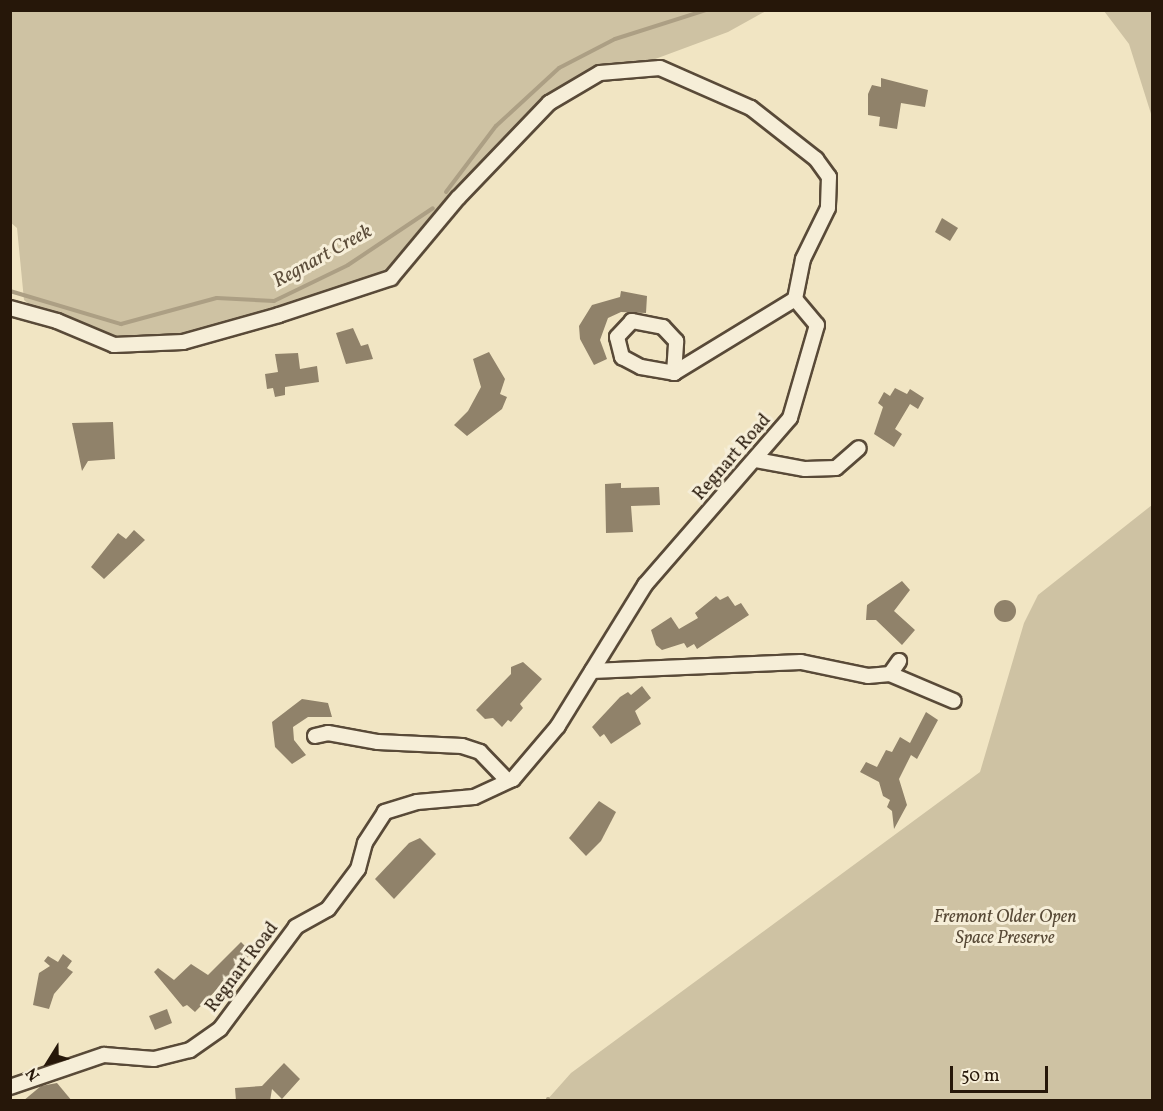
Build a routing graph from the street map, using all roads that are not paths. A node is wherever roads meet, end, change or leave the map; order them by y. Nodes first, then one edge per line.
1 (795, 299) junction
2 (10, 308) edge
3 (674, 373) junction
4 (859, 448) dead end
5 (756, 459) junction
6 (899, 661) dead end
7 (592, 671) junction
8 (890, 674) junction
9 (954, 701) dead end
10 (315, 736) dead end
11 (508, 781) junction
12 (10, 1087) edge

1 - 2 street
1 - 3 street
1 - 5 street, Regnart Road
3 - 3 street
4 - 5 street
5 - 7 street, Regnart Road
6 - 8 street
7 - 8 street
7 - 11 street, Regnart Road
8 - 9 street
10 - 11 street
11 - 12 street, Regnart Road

